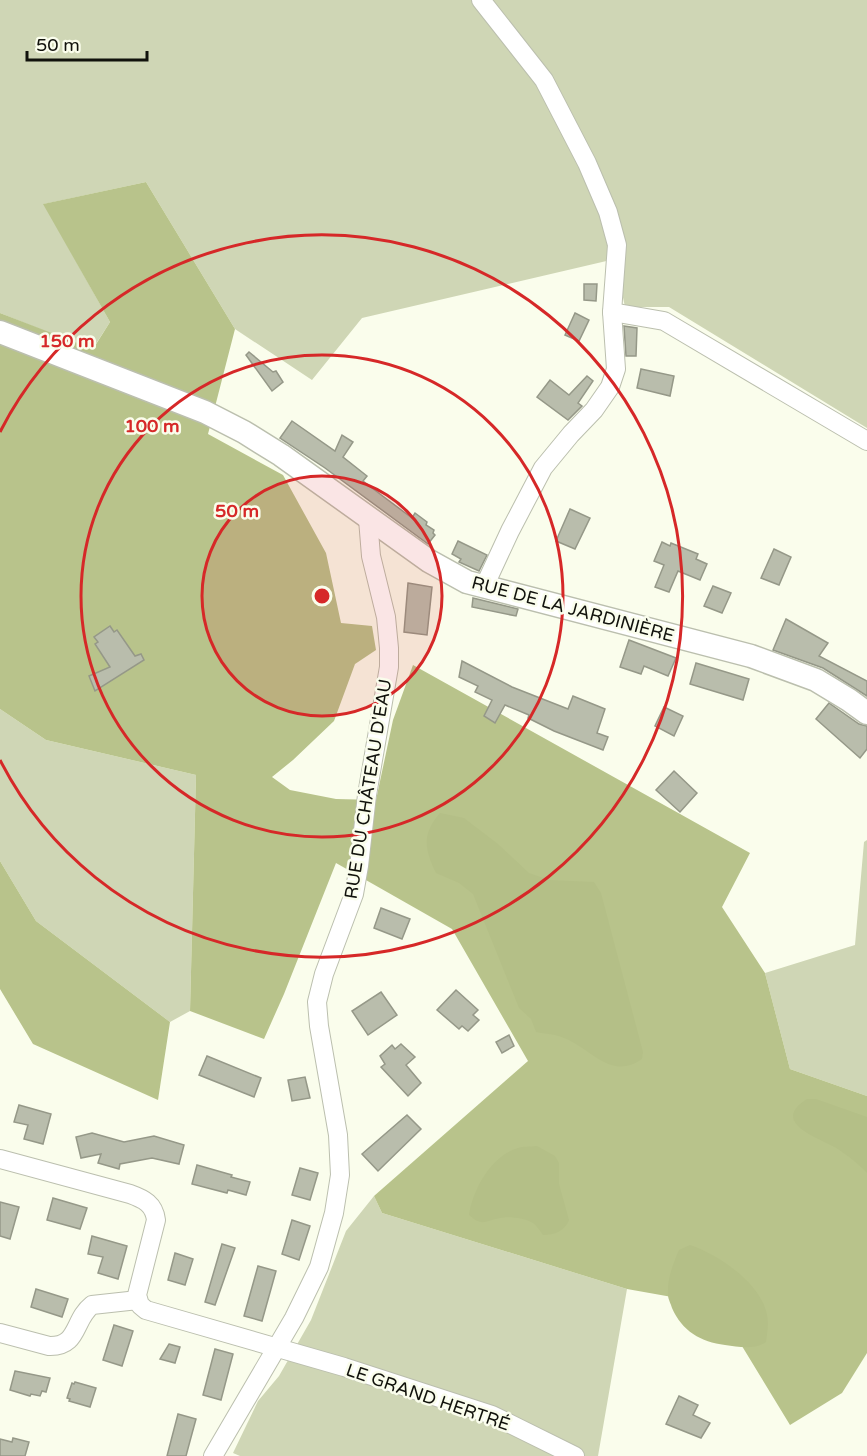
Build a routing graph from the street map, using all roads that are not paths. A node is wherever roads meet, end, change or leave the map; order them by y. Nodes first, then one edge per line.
1 (481, 0) edge
2 (612, 312) junction
3 (0, 332) edge
4 (867, 441) edge
5 (368, 519) junction
6 (484, 587) junction
7 (867, 713) edge
8 (0, 1159) edge
9 (138, 1300) junction
10 (0, 1333) edge
11 (278, 1348) junction
12 (213, 1456) edge
13 (574, 1456) edge

1 - 2 street
2 - 4 street
2 - 6 street
3 - 5 street, RUE DE LA JARDINIÈRE
5 - 6 street, RUE DE LA JARDINIÈRE
5 - 11 street, RUE DU CHÂTEAU D'EAU
6 - 7 street, RUE DE LA JARDINIÈRE
8 - 9 street
9 - 10 street
9 - 11 street, LE GRAND HERTRÉ
11 - 12 street, RUE DU CHÂTEAU D'EAU
11 - 13 street, LE GRAND HERTRÉ

